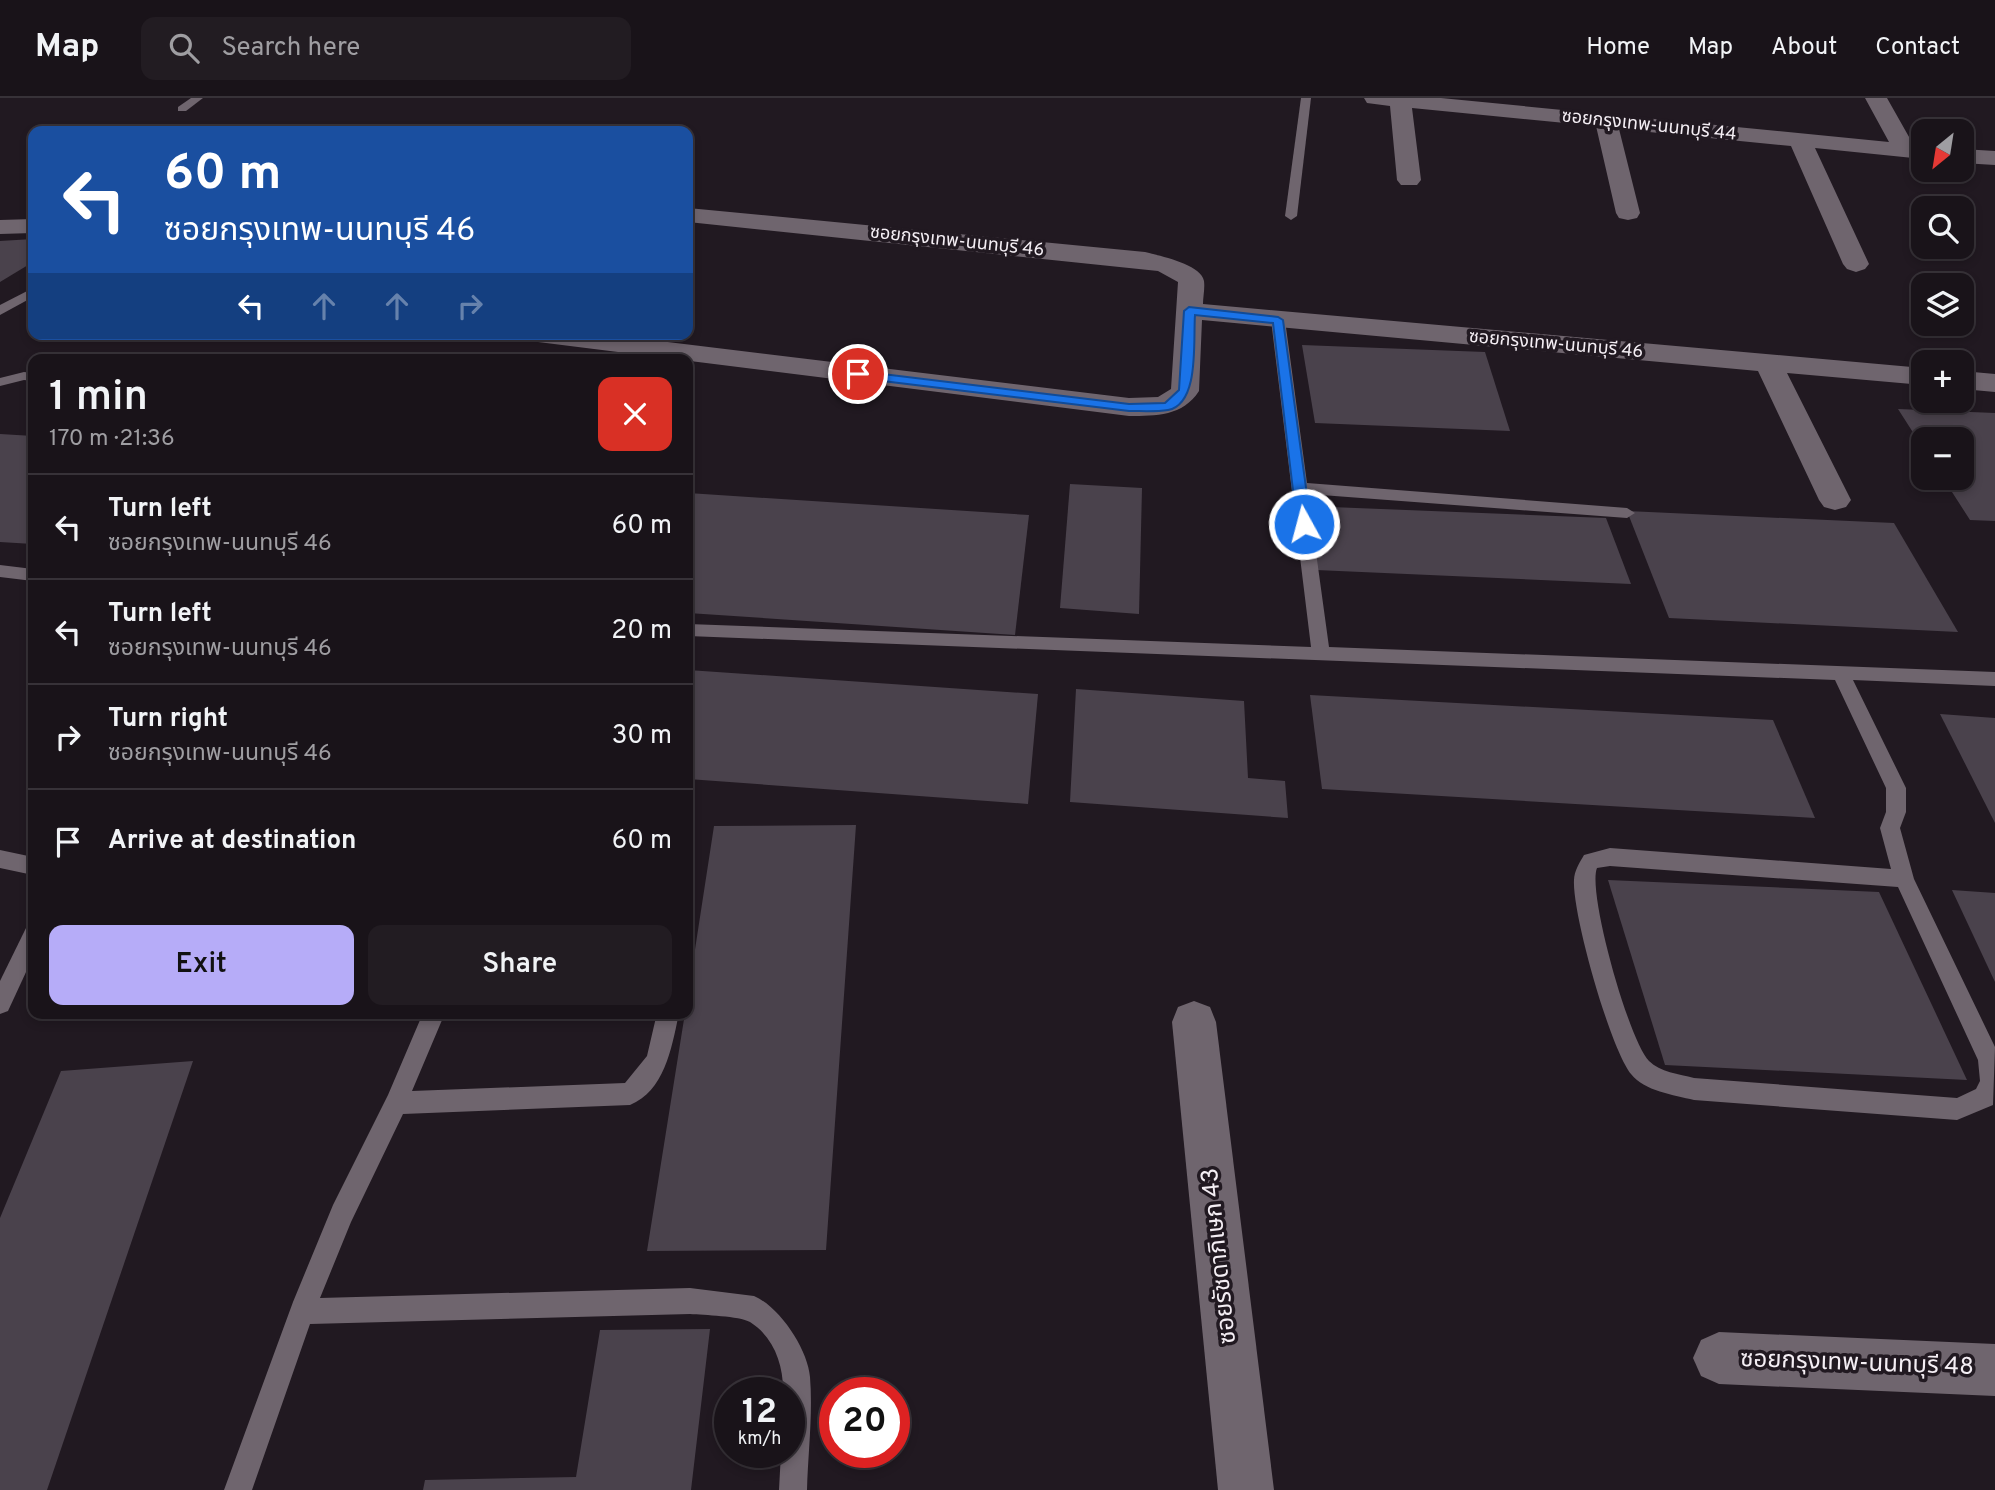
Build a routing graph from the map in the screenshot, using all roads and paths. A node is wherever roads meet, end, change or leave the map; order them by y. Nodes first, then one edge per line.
1 (198, 98) edge
2 (1306, 98) edge
3 (1375, 98) edge
4 (1876, 98) edge
5 (1400, 101) junction
6 (1447, 102) edge
7 (182, 109) dead end
8 (1606, 121) junction
9 (1801, 142) junction
10 (1911, 147) edge
11 (1911, 151) edge
12 (1974, 157) edge
13 (1995, 158) edge
14 (1409, 180) dead end
15 (1628, 213) dead end
16 (693, 215) edge
17 (1291, 216) dead end
18 (28, 226) edge
19 (0, 227) edge
20 (1856, 264) dead end
21 (28, 295) edge
22 (0, 311) edge
23 (1189, 311) junction
24 (1278, 320) junction
25 (581, 340) edge
26 (1768, 363) junction
27 (28, 376) edge
28 (1911, 376) edge
29 (1974, 381) edge
30 (0, 382) edge
31 (1995, 383) edge
32 (1299, 488) junction
33 (1835, 500) dead end
34 (1627, 513) dead end
35 (0, 571) edge
36 (28, 574) edge
37 (693, 630) edge
38 (1321, 653) junction
39 (1841, 673) junction
40 (1995, 679) edge
41 (0, 859) edge
42 (28, 865) edge
43 (1904, 879) junction
44 (28, 945) edge
45 (0, 1004) edge
46 (431, 1019) edge
47 (667, 1019) edge
48 (1194, 1022) dead end
49 (396, 1103) junction
50 (302, 1311) junction
51 (1720, 1358) dead end
52 (1995, 1370) edge
53 (238, 1490) edge
54 (793, 1490) edge
55 (1246, 1490) edge

1 - 7 lane
2 - 17 lane
3 - 5 street, ซอยกรุงเทพ-นนทบุรี 44
4 - 10 street
5 - 6 street, ซอยกรุงเทพ-นนทบุรี 44
5 - 14 street
6 - 8 street, ซอยกรุงเทพ-นนทบุรี 44
8 - 9 street, ซอยกรุงเทพ-นนทบุรี 44
8 - 15 street
9 - 11 street, ซอยกรุงเทพ-นนทบุรี 44
9 - 20 street
12 - 13 street
16 - 23 street, ซอยกรุงเทพ-นนทบุรี 46
18 - 19 street
21 - 22 lane
23 - 24 street, ซอยกรุงเทพ-นนทบุรี 46
23 - 25 street, ซอยกรุงเทพ-นนทบุรี 46
24 - 26 street, ซอยกรุงเทพ-นนทบุรี 46
24 - 32 lane
26 - 28 street, ซอยกรุงเทพ-นนทบุรี 46
26 - 33 street
27 - 30 lane
29 - 31 street
32 - 34 lane
32 - 38 lane
35 - 36 lane
37 - 38 lane
38 - 39 lane
39 - 40 lane
39 - 43 lane
41 - 42 lane
43 - 43 lane
44 - 45 lane
46 - 49 lane
47 - 49 lane
48 - 55 street, ซอยรัชดาภิเษก 43
49 - 50 lane
50 - 53 lane
50 - 54 lane
51 - 52 street, ซอยกรุงเทพ-นนทบุรี 48

